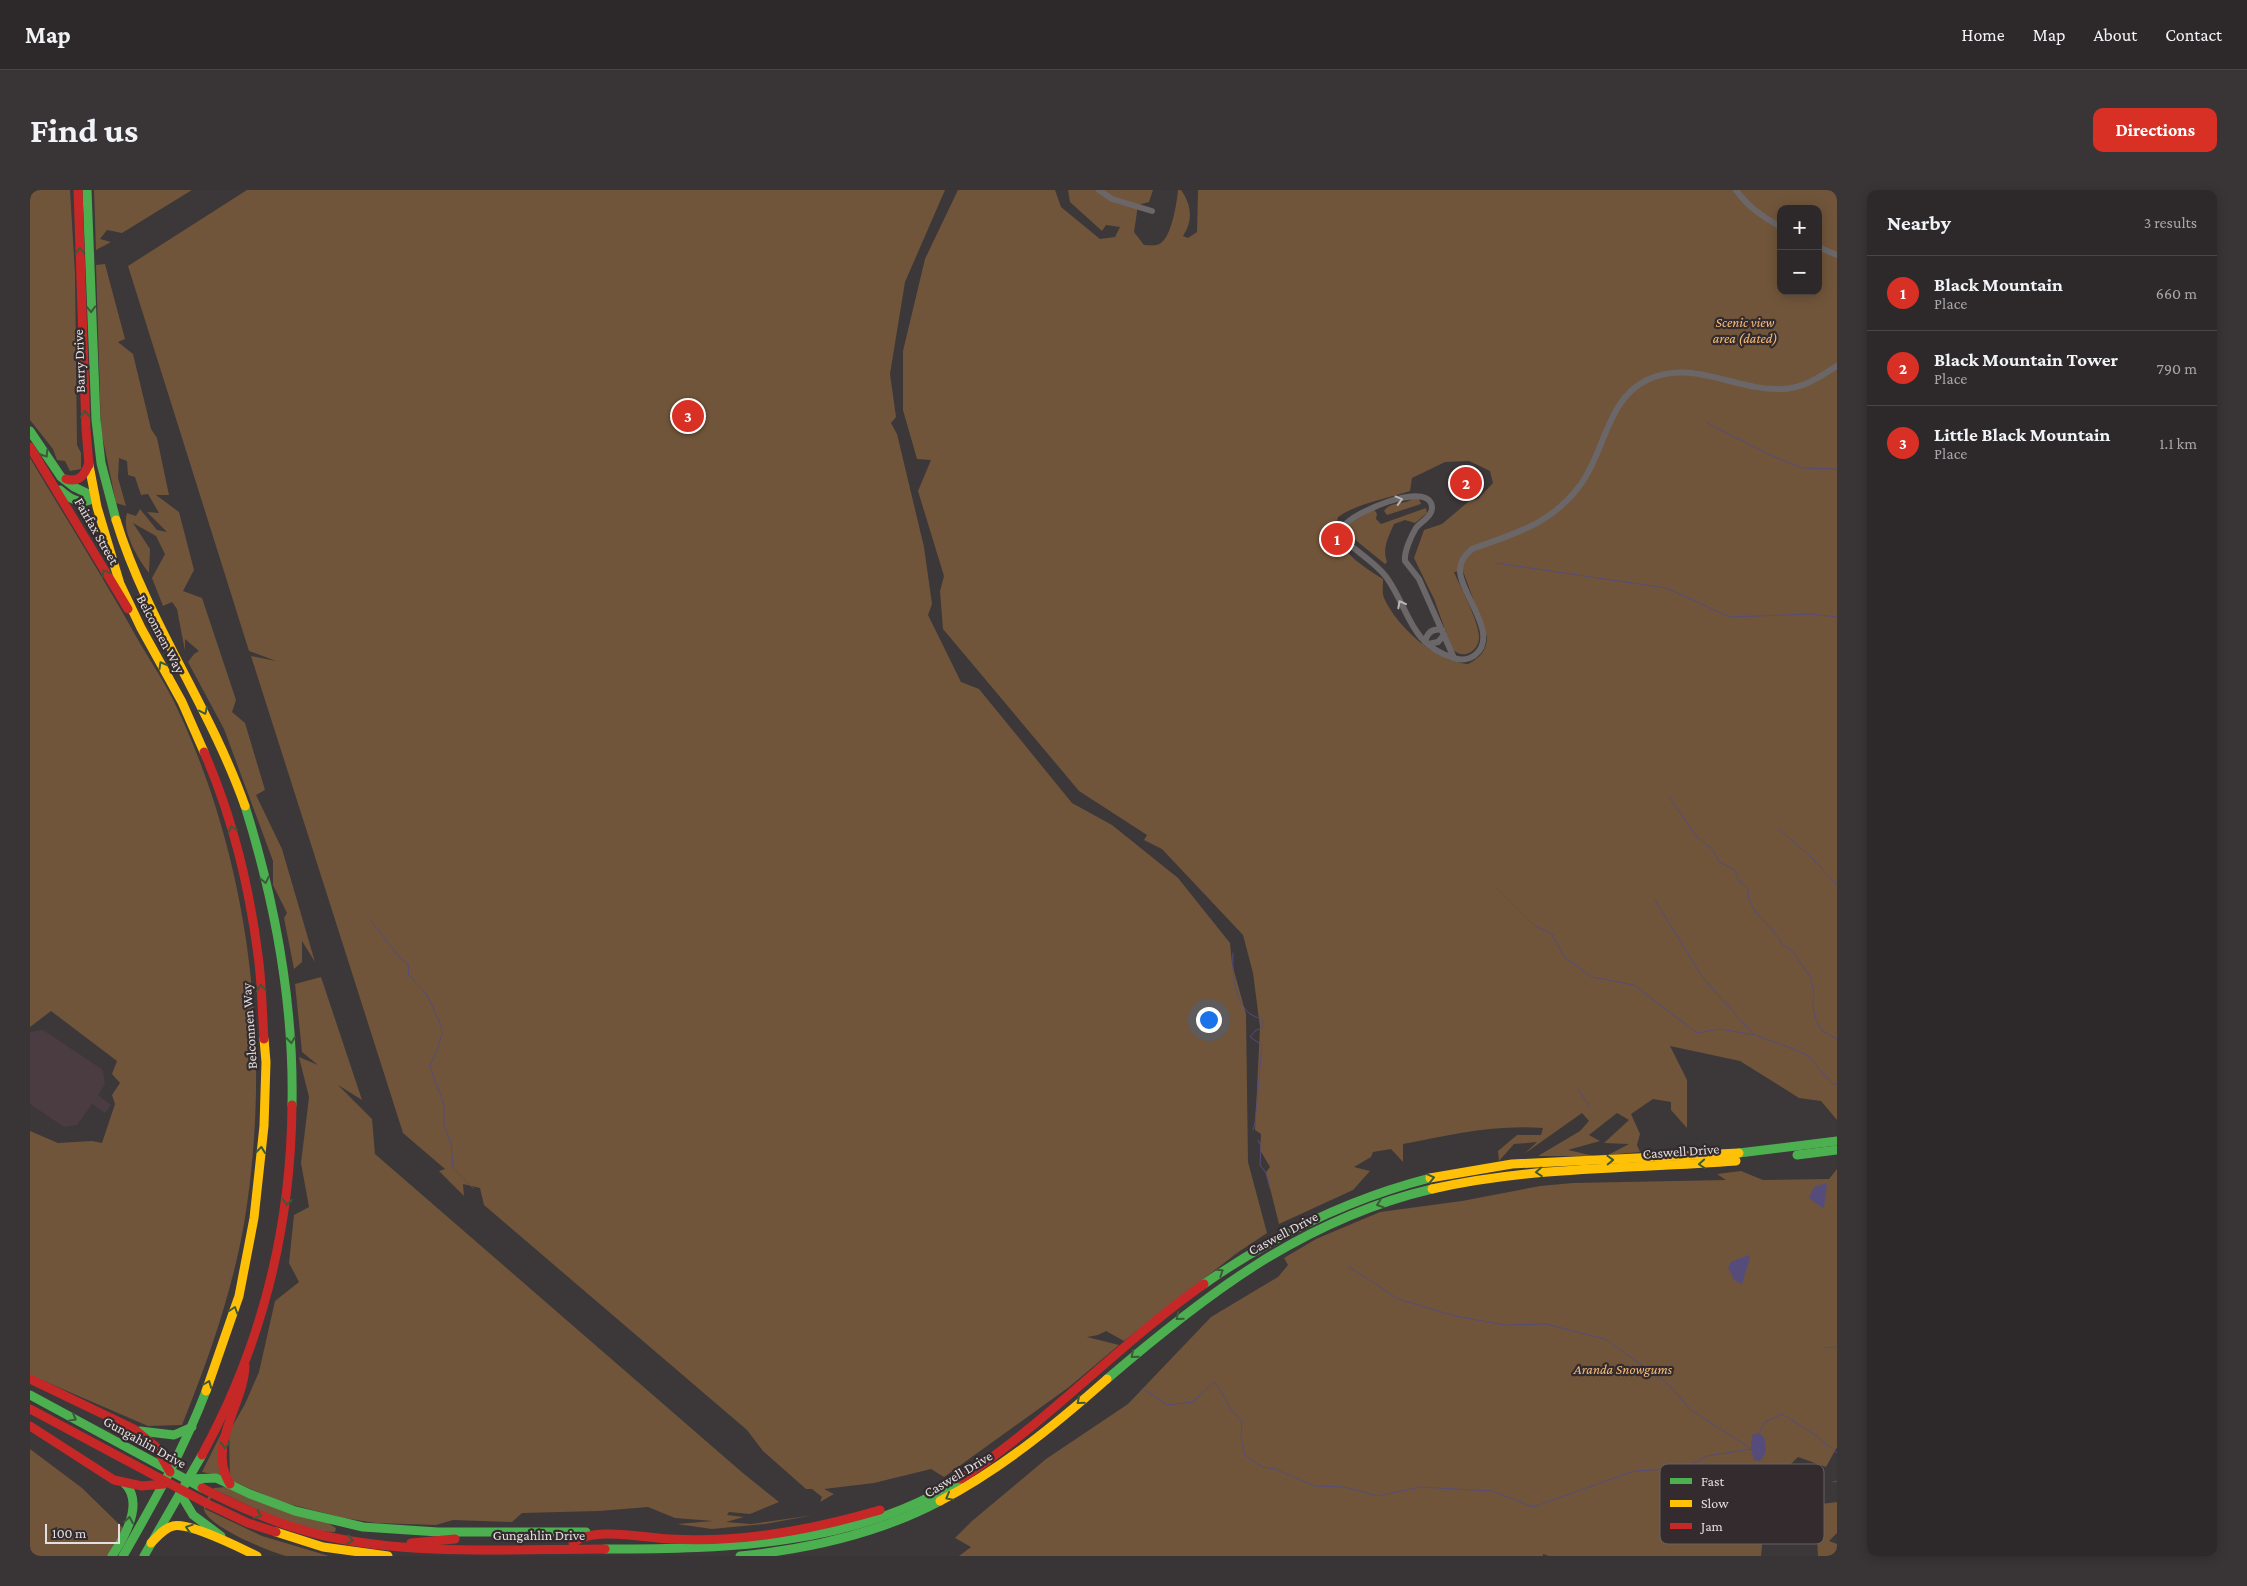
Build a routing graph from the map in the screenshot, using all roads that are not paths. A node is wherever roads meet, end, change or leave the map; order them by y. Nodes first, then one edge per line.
1 (78, 190) edge
2 (88, 190) edge
3 (1099, 190) edge
4 (1736, 190) edge
5 (1152, 211) dead end
6 (1777, 225) edge
7 (1822, 248) edge
8 (1837, 254) edge
9 (1837, 366) edge
10 (30, 430) edge
11 (30, 447) edge
12 (98, 450) junction
13 (89, 462) junction
14 (47, 475) junction
15 (61, 477) junction
16 (95, 497) junction
17 (118, 528) joint
18 (141, 628) junction
19 (1443, 633) junction
20 (1427, 643) junction
21 (1454, 658) junction
22 (182, 668) junction
23 (1836, 1143) edge
24 (245, 1366) junction
25 (30, 1379) edge
26 (30, 1395) edge
27 (30, 1409) edge
28 (1048, 1412) junction
29 (30, 1426) edge
30 (192, 1427) junction
31 (134, 1429) junction
32 (151, 1442) junction
33 (170, 1472) junction
34 (188, 1479) junction
35 (175, 1482) junction
36 (124, 1483) junction
37 (164, 1484) junction
38 (228, 1484) junction
39 (180, 1493) junction
40 (207, 1526) junction
41 (363, 1527) junction
42 (504, 1536) junction
43 (685, 1539) junction
44 (151, 1543) junction
45 (230, 1543) junction
46 (573, 1543) junction
47 (376, 1544) junction
48 (822, 1545) junction
49 (346, 1551) junction
50 (112, 1556) edge
51 (123, 1556) edge
52 (144, 1556) edge
53 (257, 1556) edge
54 (360, 1556) edge
55 (388, 1556) edge
56 (573, 1556) edge
57 (740, 1556) edge
58 (779, 1556) edge

13 -> 1 main road, Barry Drive
2 -> 12 main road, Barry Drive
3 - 5 street
4 - 6 street
7 - 8 street
9 - 21 street
10 -> 15 main road, Fairfax Street
11 - 14 main road, Fairfax Street
12 - 16 main road
12 - 17 main road, Barry Drive
13 - 15 main road
13 - 16 main road, Barry Drive
14 - 16 main road
18 -> 14 main road, Fairfax Street
15 - 16 main road, Fairfax Street
16 - 18 main road, Belconnen Way
16 - 22 main road
17 - 22 main road, Belconnen Way
30 -> 18 main road, Belconnen Way
19 - 20 street
19 - 20 street
20 -> 19 street
19 - 21 street
20 - 21 street
22 -> 24 main road, Belconnen Way
28 -> 23 main road, Caswell Drive
23 -> 48 main road, Caswell Drive
24 - 34 main road, Belconnen Way
24 -> 38 main road
25 - 31 main road
26 -> 47 main road, Gungahlin Drive
27 - 49 main road, Gungahlin Drive
28 - 43 main road
28 - 47 main road, Gungahlin Drive
29 - 36 main road
30 - 31 main road
30 - 33 main road, Belconnen Way
31 - 32 main road
32 - 33 main road
32 - 36 main road
33 - 35 main road
33 - 37 main road, Belconnen Way
34 - 35 main road
34 - 38 main road
34 - 39 main road, Belconnen Way
35 - 37 main road
35 - 39 main road
36 - 37 main road
50 -> 36 main road
37 - 51 main road, Belconnen Way
38 - 40 main road
38 - 41 main road
39 - 40 main road
39 - 44 main road, Belconnen Way
40 - 45 main road
41 - 42 main road
41 - 43 main road
42 - 46 main road
42 - 47 main road
43 - 46 main road
45 -> 44 main road
44 - 52 main road, Belconnen Way
45 - 53 main road
46 - 56 main road
48 - 57 main road
48 - 58 main road
49 - 54 main road
49 - 55 main road, Gungahlin Drive

